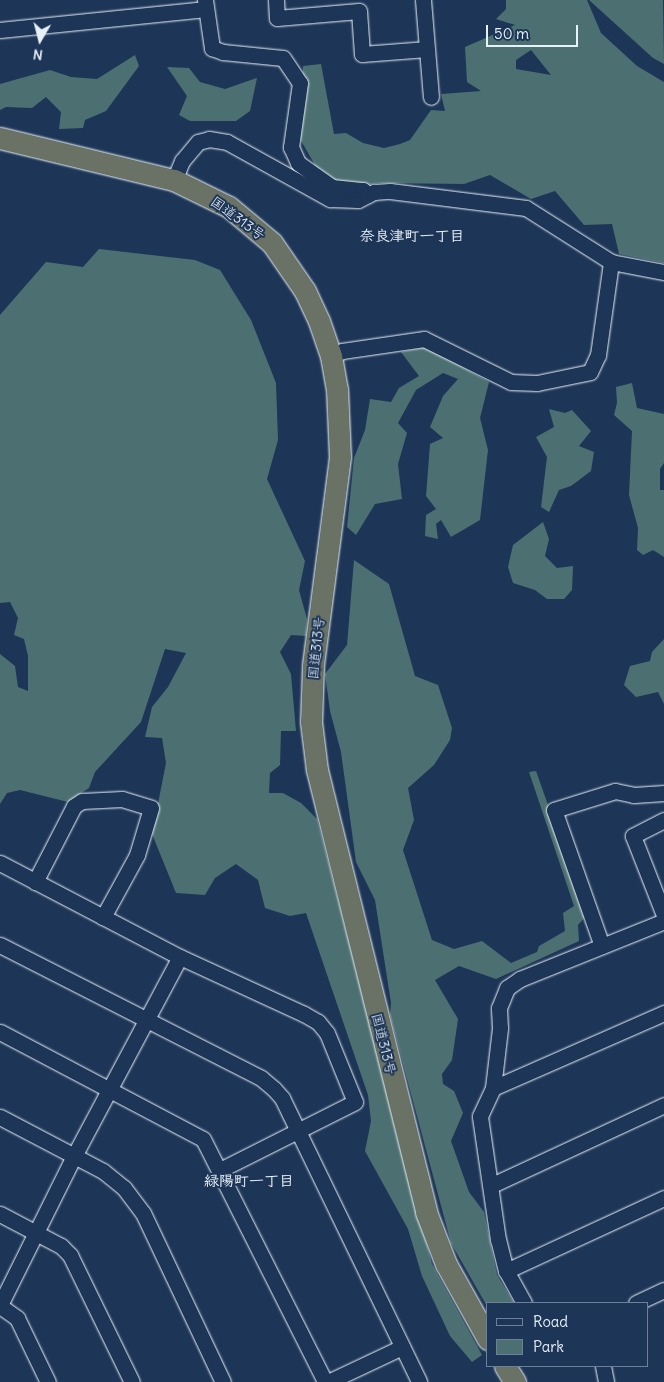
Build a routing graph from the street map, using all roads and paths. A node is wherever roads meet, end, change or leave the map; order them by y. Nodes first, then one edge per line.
1 (276, 0) edge
2 (423, 0) edge
3 (206, 4) edge
4 (0, 30) edge
5 (427, 49) junction
6 (431, 97) dead end
7 (0, 138) edge
8 (174, 180) junction
9 (368, 195) junction
10 (611, 262) junction
11 (664, 272) edge
12 (331, 356) junction
13 (664, 793) edge
14 (664, 820) edge
15 (0, 863) edge
16 (35, 882) junction
17 (664, 915) edge
18 (103, 917) junction
19 (664, 921) edge
20 (0, 946) edge
21 (602, 946) junction
22 (180, 957) junction
23 (664, 1013) edge
24 (148, 1020) junction
25 (0, 1032) edge
26 (493, 1088) junction
27 (111, 1090) junction
28 (664, 1105) edge
29 (0, 1117) edge
30 (298, 1131) junction
31 (74, 1156) junction
32 (220, 1170) junction
33 (492, 1185) junction
34 (664, 1198) edge
35 (0, 1214) edge
36 (38, 1232) junction
37 (506, 1271) junction
38 (664, 1290) edge
39 (523, 1302) edge
40 (638, 1302) edge
41 (0, 1306) edge
42 (487, 1336) edge
43 (402, 1346) junction
44 (506, 1367) edge
45 (603, 1367) edge
46 (48, 1382) edge
47 (132, 1382) edge
48 (223, 1382) edge
49 (327, 1382) edge
50 (419, 1382) edge
51 (515, 1382) edge
52 (606, 1382) edge

1 - 5 street
2 - 5 street
3 - 4 street
3 - 9 street
5 - 6 street
7 - 8 highway, 国道313号
8 - 9 street
8 - 12 highway, 国道313号
9 - 10 street
10 - 11 street
10 - 12 street
12 - 42 highway, 国道313号
13 - 21 street
14 - 17 street
15 - 16 street
16 - 18 street
16 - 18 street
18 - 22 street
19 - 21 street
20 - 24 street
21 - 26 street
22 - 24 street
22 - 30 street
23 - 26 street
24 - 27 street
24 - 30 street
25 - 27 street
26 - 33 street
27 - 31 street
27 - 32 street
28 - 33 street
29 - 31 street
30 - 32 street
30 - 43 street
31 - 36 street
31 - 48 street
32 - 49 street
33 - 37 street
34 - 37 street
35 - 36 street
36 - 41 street
36 - 47 street
37 - 39 street
38 - 40 street
41 - 46 street
43 - 49 street
43 - 50 street
44 - 51 highway
45 - 52 street

